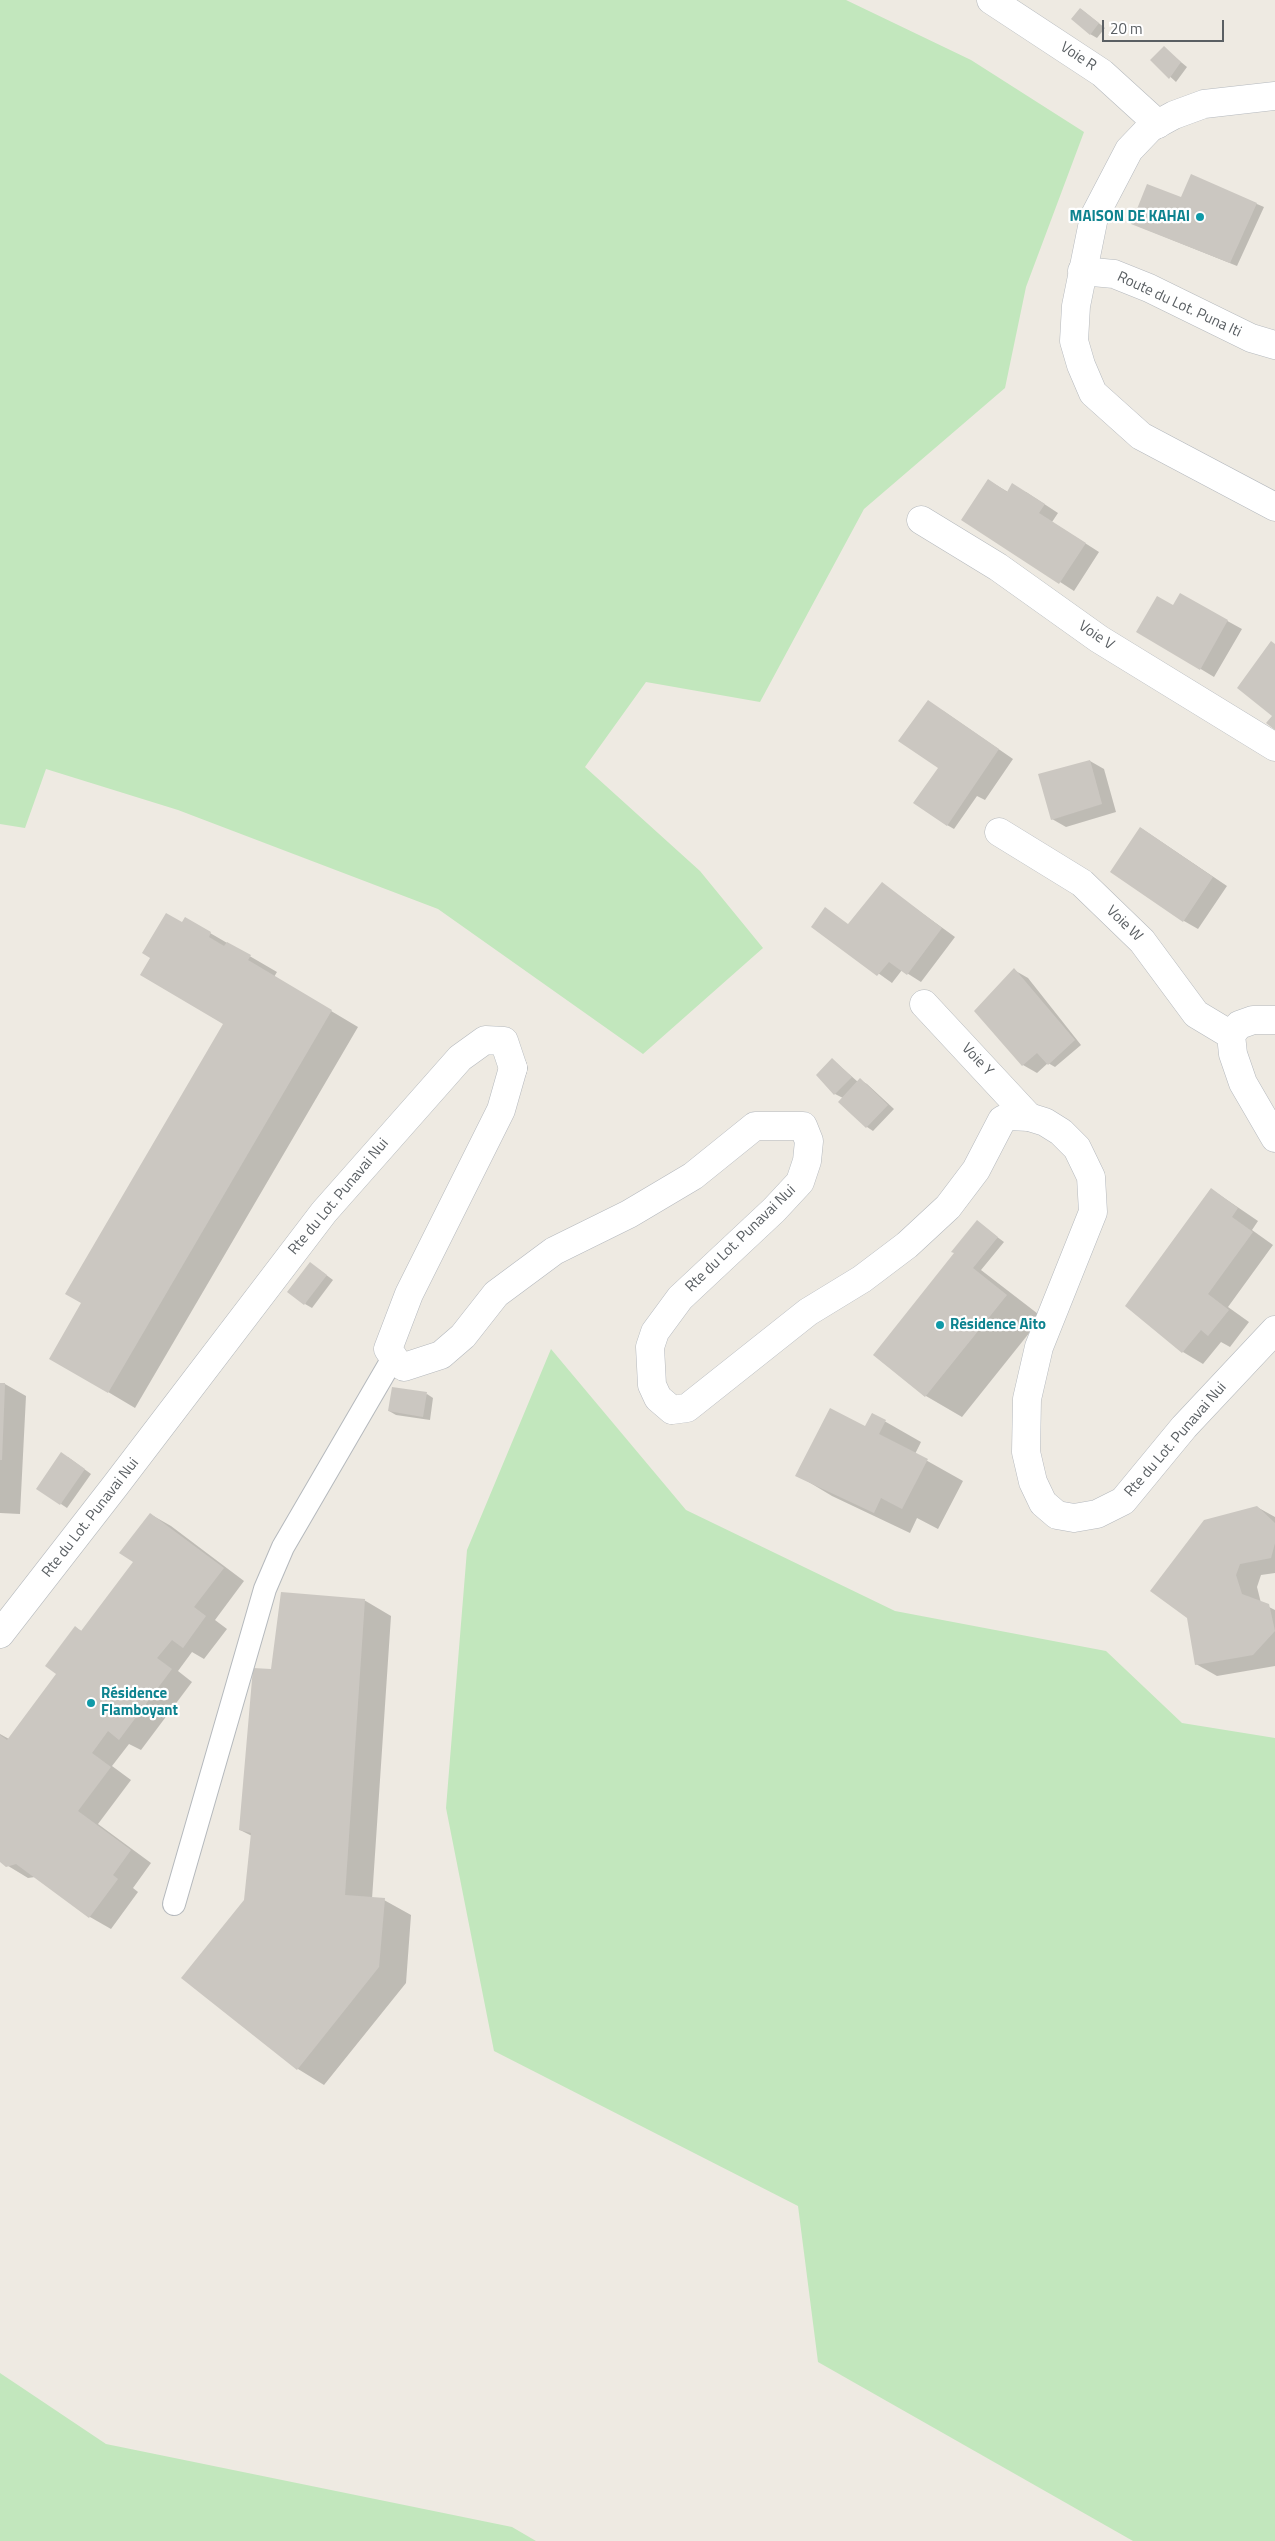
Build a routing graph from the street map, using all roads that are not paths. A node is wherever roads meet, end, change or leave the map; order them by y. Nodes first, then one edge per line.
1 (991, 0) edge
2 (1275, 96) edge
3 (1158, 124) junction
4 (1082, 271) junction
5 (1275, 345) edge
6 (1275, 507) edge
7 (921, 520) dead end
8 (1275, 747) edge
9 (999, 832) dead end
10 (924, 1004) dead end
11 (1275, 1020) edge
12 (1231, 1035) junction
13 (1029, 1117) junction
14 (1275, 1138) edge
15 (1275, 1330) edge
16 (393, 1358) junction
17 (0, 1634) edge
18 (174, 1904) dead end

1 - 3 main road, Voie R
2 - 3 main road
3 - 4 main road
4 - 5 main road, Route du Lot. Puna Iti
4 - 6 main road
7 - 8 main road, Voie V
9 - 12 main road, Voie W
10 - 13 main road, Voie Y
11 - 12 main road
12 - 14 main road
13 - 15 main road, Rte du Lot. Punavai Nui
13 - 16 main road, Rte du Lot. Punavai Nui
16 - 17 main road, Rte du Lot. Punavai Nui
16 - 18 lane

